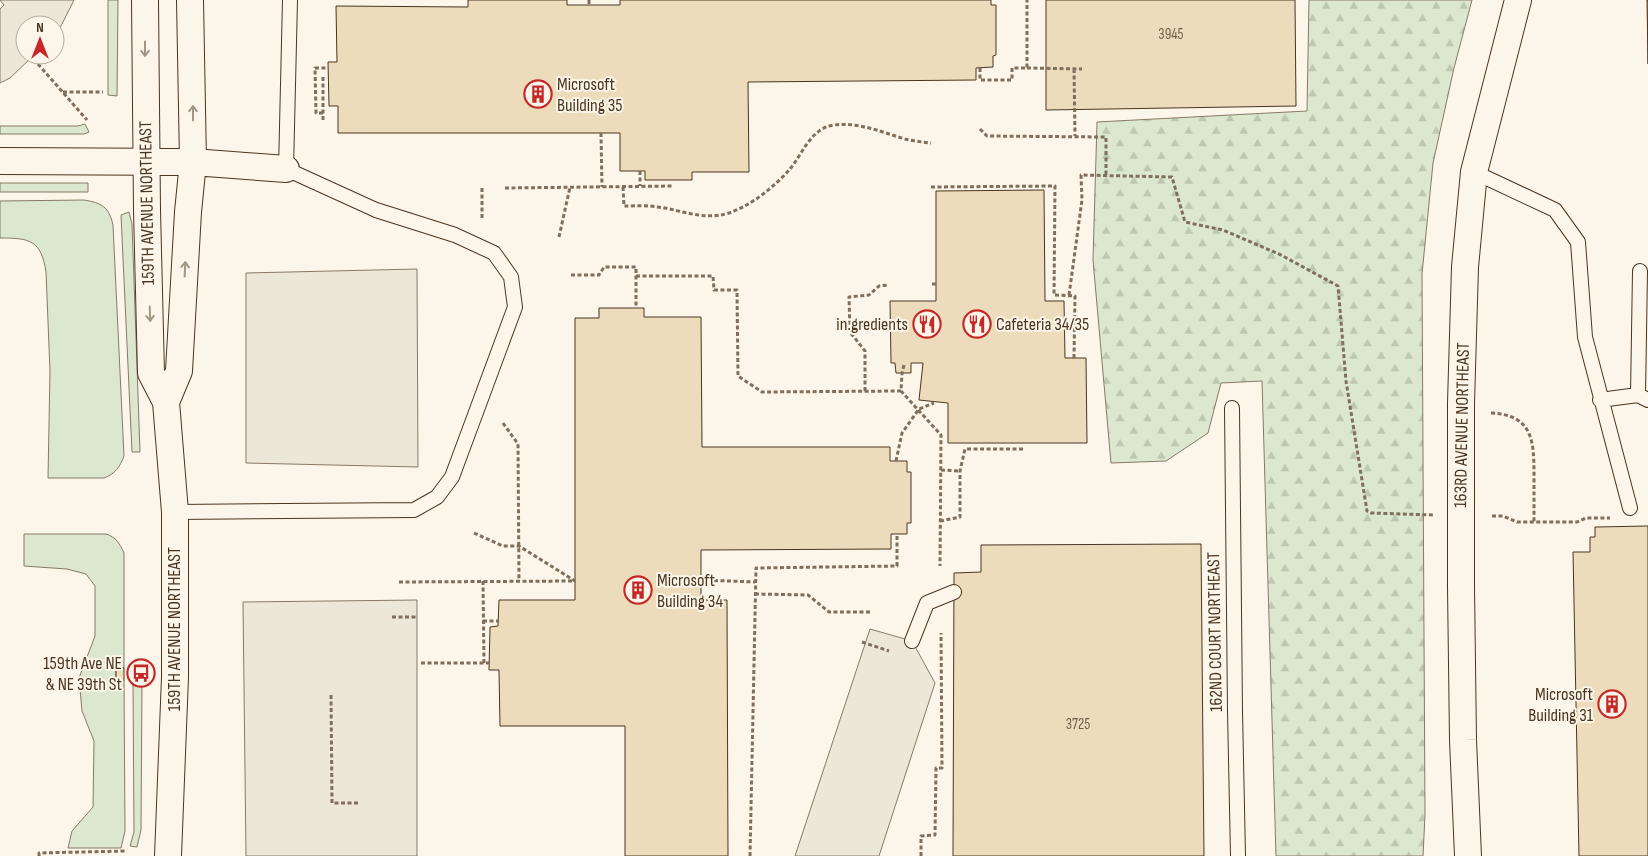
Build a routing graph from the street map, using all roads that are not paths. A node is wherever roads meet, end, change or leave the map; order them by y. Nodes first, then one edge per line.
1 (145, 0) edge
2 (190, 0) edge
3 (290, 0) edge
4 (1518, 0) edge
5 (0, 161) edge
6 (146, 161) junction
7 (193, 162) junction
8 (286, 168) junction
9 (1474, 172) junction
10 (1640, 271) dead end
11 (1643, 397) edge
12 (1600, 400) junction
13 (166, 402) junction
14 (1232, 408) dead end
15 (1630, 508) dead end
16 (175, 512) junction
17 (954, 592) dead end
18 (912, 641) dead end
19 (168, 856) edge
20 (1238, 856) edge
21 (1468, 856) edge

1 -> 6 street, 159TH AVENUE NORTHEAST
7 -> 2 street, 159TH AVENUE NORTHEAST
3 - 8 lane
4 - 9 street, 163RD AVENUE NORTHEAST
5 - 6 street
6 - 7 street
6 -> 13 street, 159TH AVENUE NORTHEAST
7 - 8 street
13 -> 7 street, 159TH AVENUE NORTHEAST
8 - 16 lane
9 - 12 lane
9 - 21 street, 163RD AVENUE NORTHEAST
10 - 11 lane
11 - 12 lane
12 - 15 lane
13 - 16 street, 159TH AVENUE NORTHEAST
14 - 20 lane, 162ND COURT NORTHEAST
16 - 19 street, 159TH AVENUE NORTHEAST
17 - 18 lane

